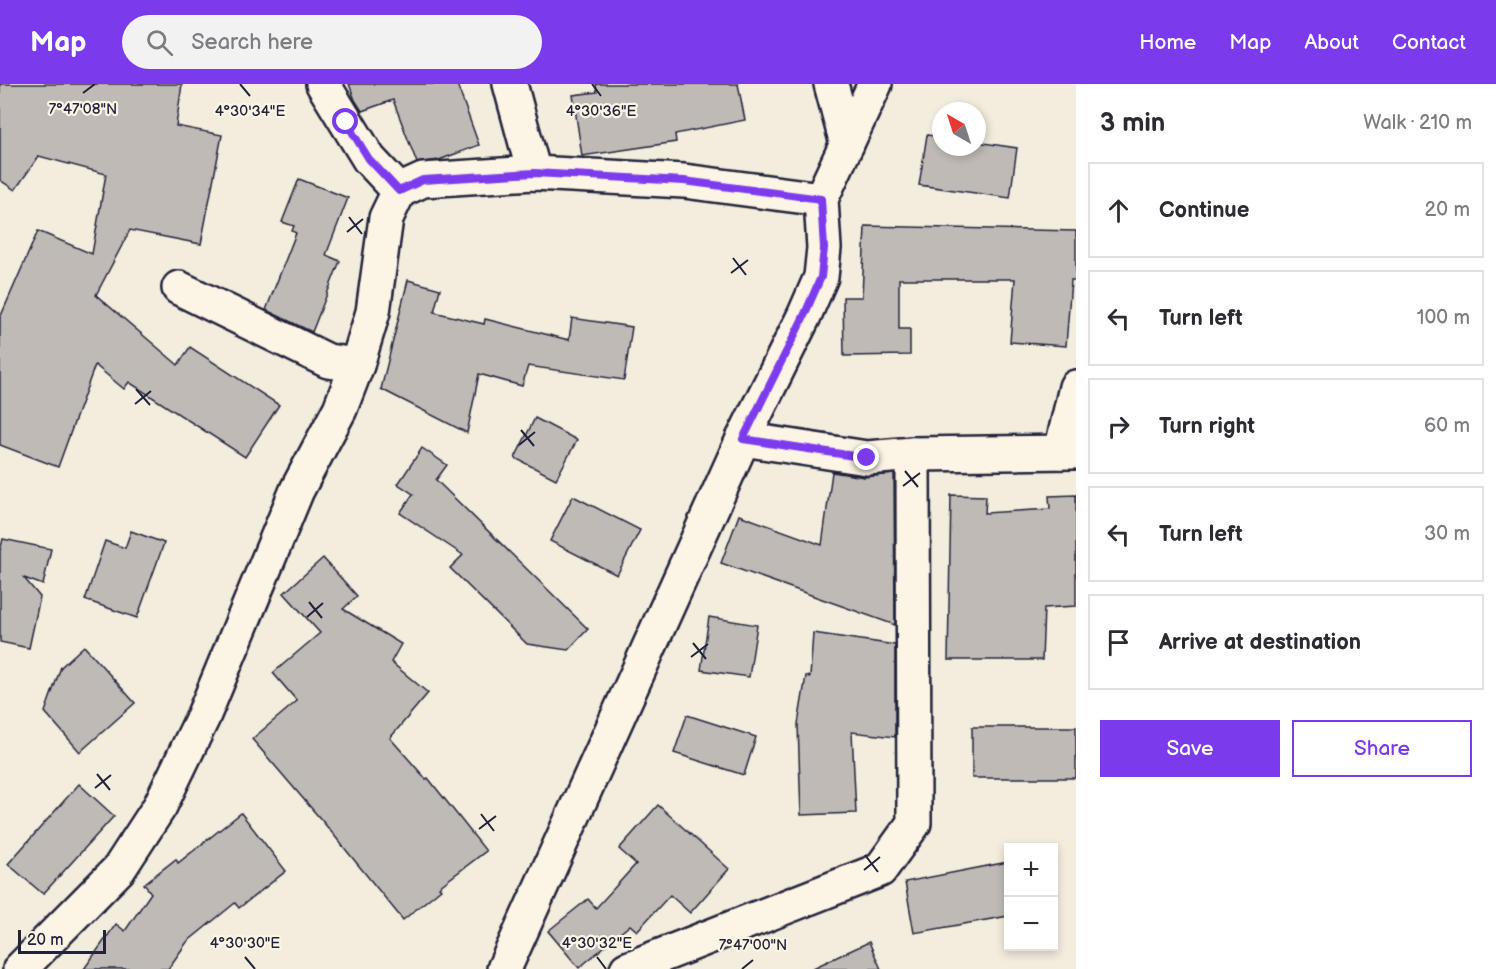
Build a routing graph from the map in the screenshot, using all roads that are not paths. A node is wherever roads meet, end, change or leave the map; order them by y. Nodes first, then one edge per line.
1 (323, 84) edge
2 (510, 84) edge
3 (831, 84) edge
4 (875, 84) edge
5 (848, 144) junction
6 (534, 173) junction
7 (399, 191) junction
8 (821, 199) junction
9 (179, 288) dead end
10 (357, 365) junction
11 (1076, 387) edge
12 (743, 439) junction
13 (1069, 452) edge
14 (913, 454) junction
15 (20, 969) edge
16 (504, 969) edge
17 (627, 969) edge

1 - 7 street
2 - 6 street
3 - 5 street
4 - 5 street
5 - 8 street
6 - 7 street
6 - 8 street
7 - 10 street
8 - 12 street
9 - 10 street
10 - 15 street
11 - 13 street
12 - 14 street
12 - 16 street
13 - 14 street
14 - 17 street

